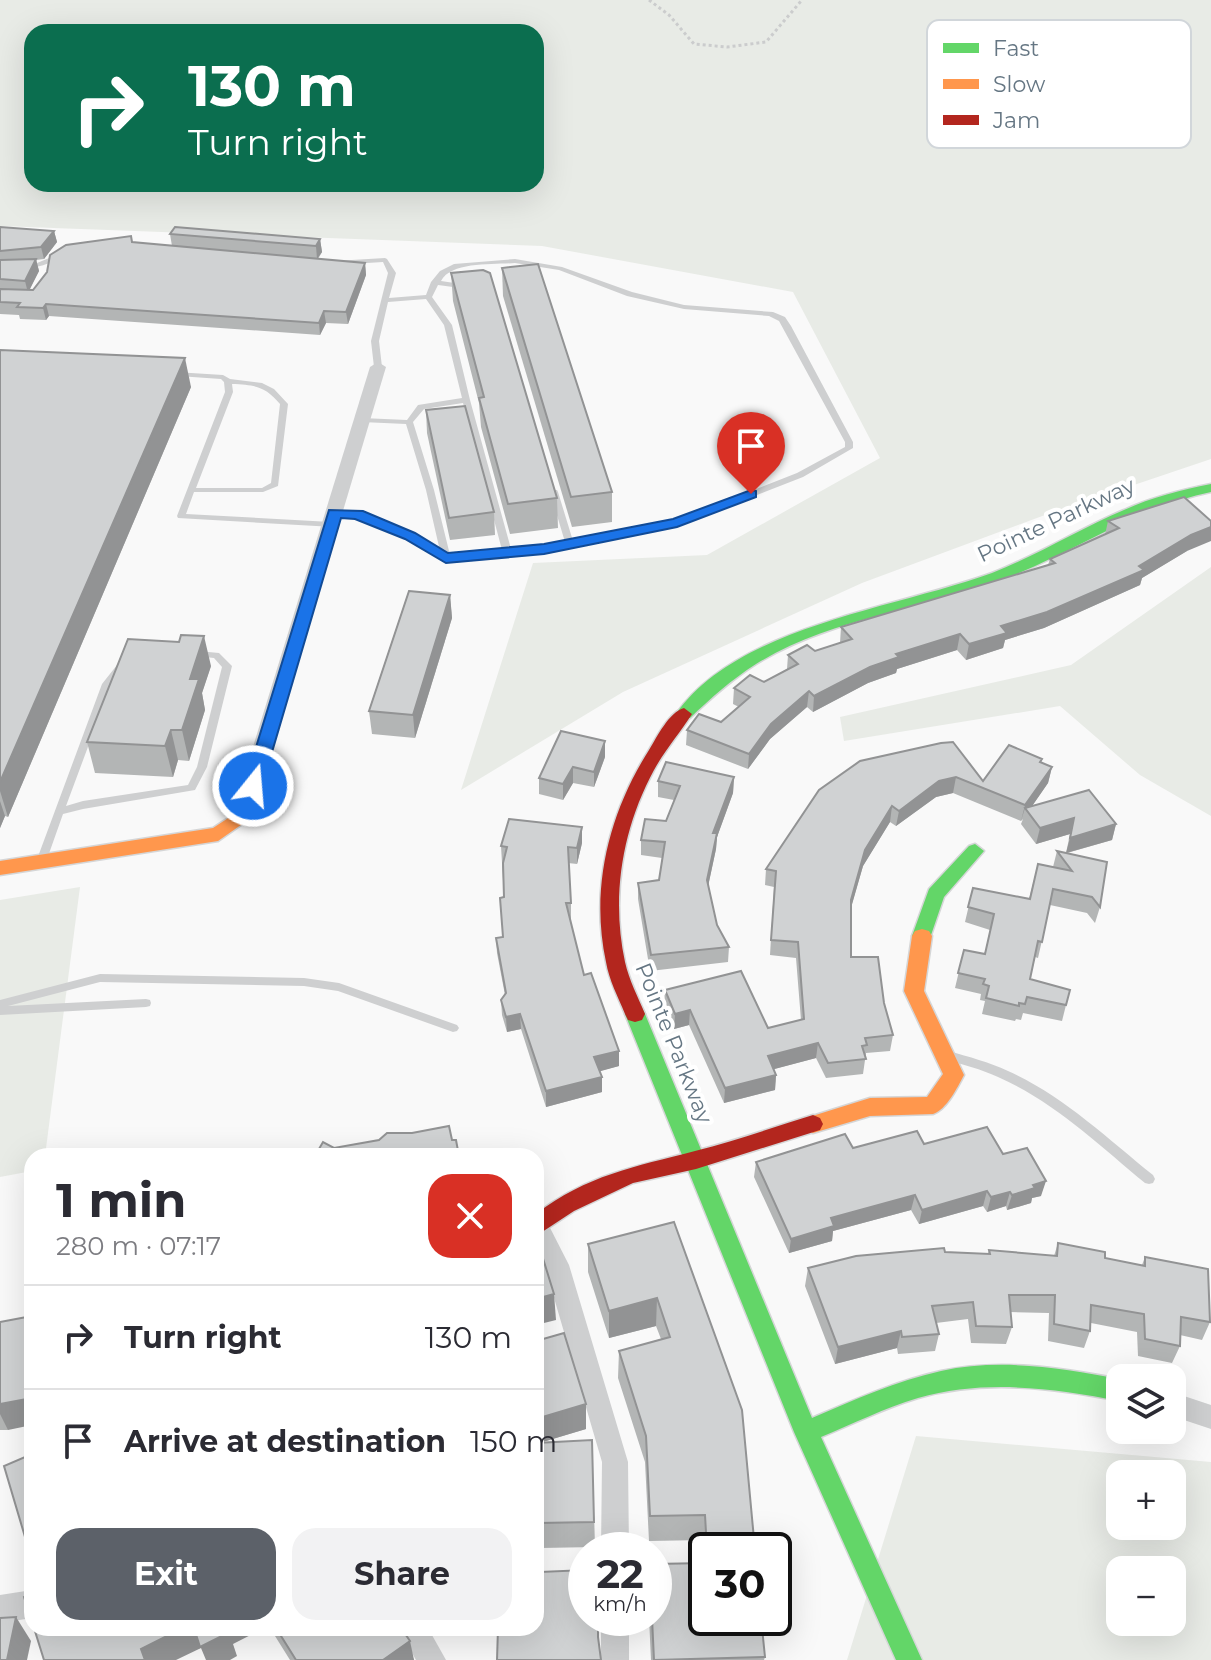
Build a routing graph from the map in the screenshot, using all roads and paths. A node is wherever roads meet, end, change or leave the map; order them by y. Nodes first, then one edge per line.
1 (649, 0) edge
2 (802, 0) edge
3 (71, 248) edge
4 (328, 265) edge
5 (0, 267) edge
6 (435, 282) junction
7 (476, 289) edge
8 (428, 297) junction
9 (385, 300) junction
10 (378, 367) joint
11 (175, 374) edge
12 (228, 381) junction
13 (466, 400) junction
14 (362, 420) junction
15 (409, 422) junction
16 (553, 487) edge
17 (1211, 488) edge
18 (192, 490) junction
19 (333, 519) junction
20 (570, 544) junction
21 (507, 552) junction
22 (446, 558) junction
23 (188, 654) edge
24 (127, 658) edge
25 (59, 812) junction
26 (242, 815) joint
27 (975, 851) dead end
28 (41, 862) junction
29 (0, 868) edge
30 (146, 1003) dead end
31 (0, 1004) edge
32 (0, 1011) edge
33 (453, 1028) dead end
34 (945, 1056) junction
35 (696, 1160) junction
36 (1149, 1179) dead end
37 (544, 1221) edge
38 (544, 1241) edge
39 (1106, 1388) edge
40 (1186, 1409) edge
41 (1211, 1417) edge
42 (806, 1432) junction
43 (615, 1532) edge
44 (24, 1605) edge
45 (0, 1609) edge
46 (417, 1636) edge
47 (615, 1636) edge
48 (432, 1660) edge
49 (615, 1660) edge
50 (909, 1660) edge

1 - 2 path
3 - 5 lane
4 - 9 lane
6 - 7 lane
6 - 8 lane
6 - 20 lane
8 - 9 lane
8 - 13 lane
9 - 10 lane
10 - 14 street
11 - 12 lane
12 - 18 lane
12 - 18 lane
13 - 15 lane
13 - 21 lane
14 - 15 lane
14 - 19 street
15 - 22 lane
16 - 20 lane
17 - 35 street, Pointe Parkway
18 - 19 lane
19 - 22 lane
19 - 26 street
20 - 21 lane
21 - 22 lane
23 - 25 lane
24 - 25 lane
25 - 28 lane
26 - 28 street
27 - 34 street
28 - 29 street
30 - 32 lane
31 - 33 lane
34 - 35 street
34 - 36 lane
35 - 37 street
35 - 42 street, Pointe Parkway
38 - 43 street
39 - 42 street
40 - 41 street
42 - 50 street, Pointe Parkway
44 - 45 street
46 - 48 street
47 - 49 street

